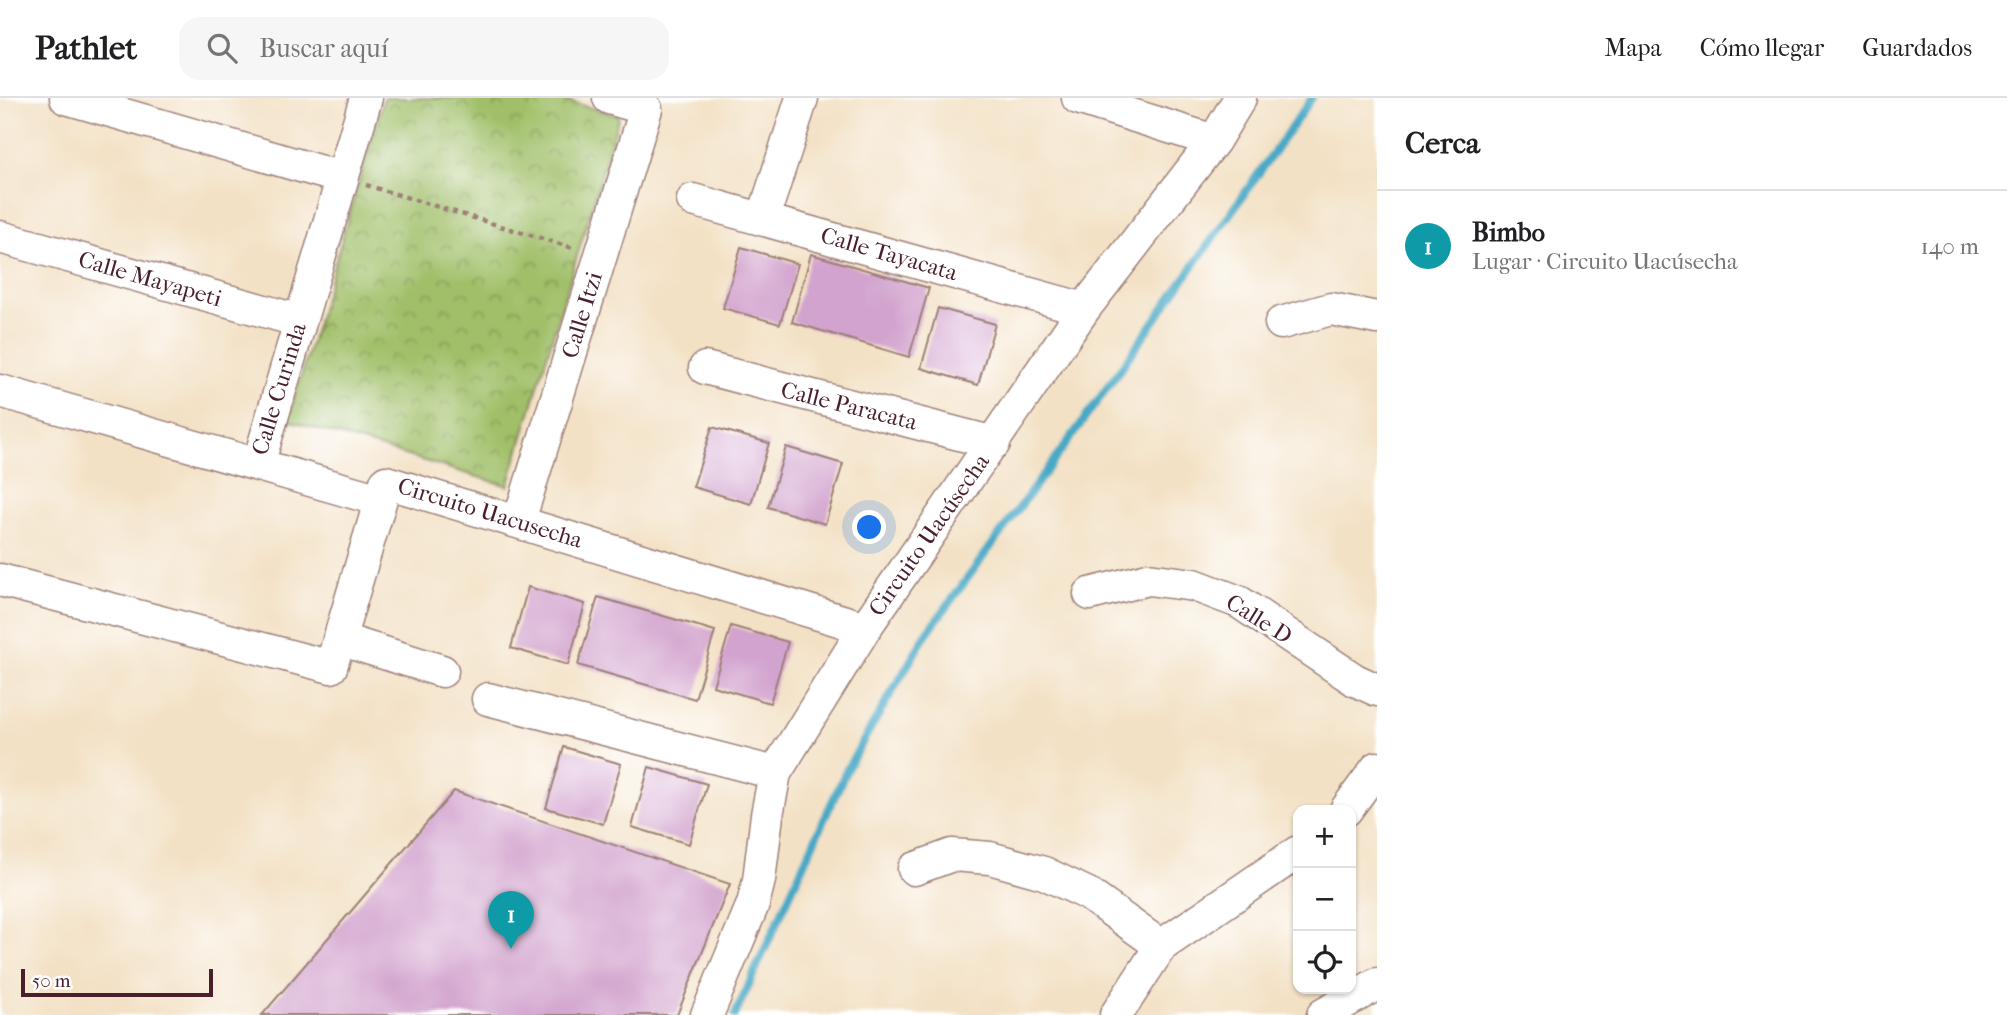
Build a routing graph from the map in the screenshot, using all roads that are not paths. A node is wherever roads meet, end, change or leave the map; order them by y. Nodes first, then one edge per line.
1 (66, 98) edge
2 (366, 98) edge
3 (609, 98) edge
4 (802, 98) edge
5 (1078, 98) edge
6 (1240, 98) edge
7 (1214, 141) junction
8 (342, 178) junction
9 (693, 200) dead end
10 (763, 219) junction
11 (0, 237) edge
12 (1084, 309) junction
13 (1377, 318) edge
14 (300, 321) junction
15 (1281, 323) dead end
16 (705, 368) dead end
17 (0, 391) edge
18 (994, 443) junction
19 (258, 465) junction
20 (380, 500) junction
21 (519, 522) junction
22 (0, 580) edge
23 (1090, 594) dead end
24 (865, 628) junction
25 (339, 639) junction
26 (442, 671) dead end
27 (1377, 690) edge
28 (488, 699) dead end
29 (1377, 768) edge
30 (775, 773) junction
31 (1350, 805) edge
32 (1293, 855) edge
33 (914, 869) dead end
34 (1161, 946) junction
35 (1377, 984) edge
36 (707, 1015) edge
37 (1116, 1015) edge
38 (1323, 1015) edge

1 - 8 street
2 - 8 street, Calle Curinda
3 - 21 street, Calle Itzi
4 - 10 street
5 - 7 street
6 - 7 street, Circuito Uacúsecha
7 - 12 street, Circuito Uacúsecha
8 - 14 street, Calle Curinda
9 - 10 street, Calle Tayacata
10 - 12 street, Calle Tayacata
11 - 14 street, Calle Mayapeti
12 - 18 street, Circuito Uacúsecha
13 - 15 street
14 - 19 street, Calle Curinda
16 - 18 street, Calle Paracata
17 - 19 street, Calle Curinda
18 - 24 street, Circuito Uacúsecha
19 - 20 street
20 - 21 street, Circuito Uacusecha
20 - 25 street, Circuito Uacusecha
21 - 24 street, Circuito Uacusecha
22 - 25 street, Circuito Uacusecha
23 - 27 street, Calle D
24 - 30 street, Circuito Uacúsecha
25 - 26 street
28 - 30 street
29 - 31 street
30 - 36 street, Circuito Uacúsecha
32 - 34 street
33 - 34 street
34 - 37 street
35 - 38 street

